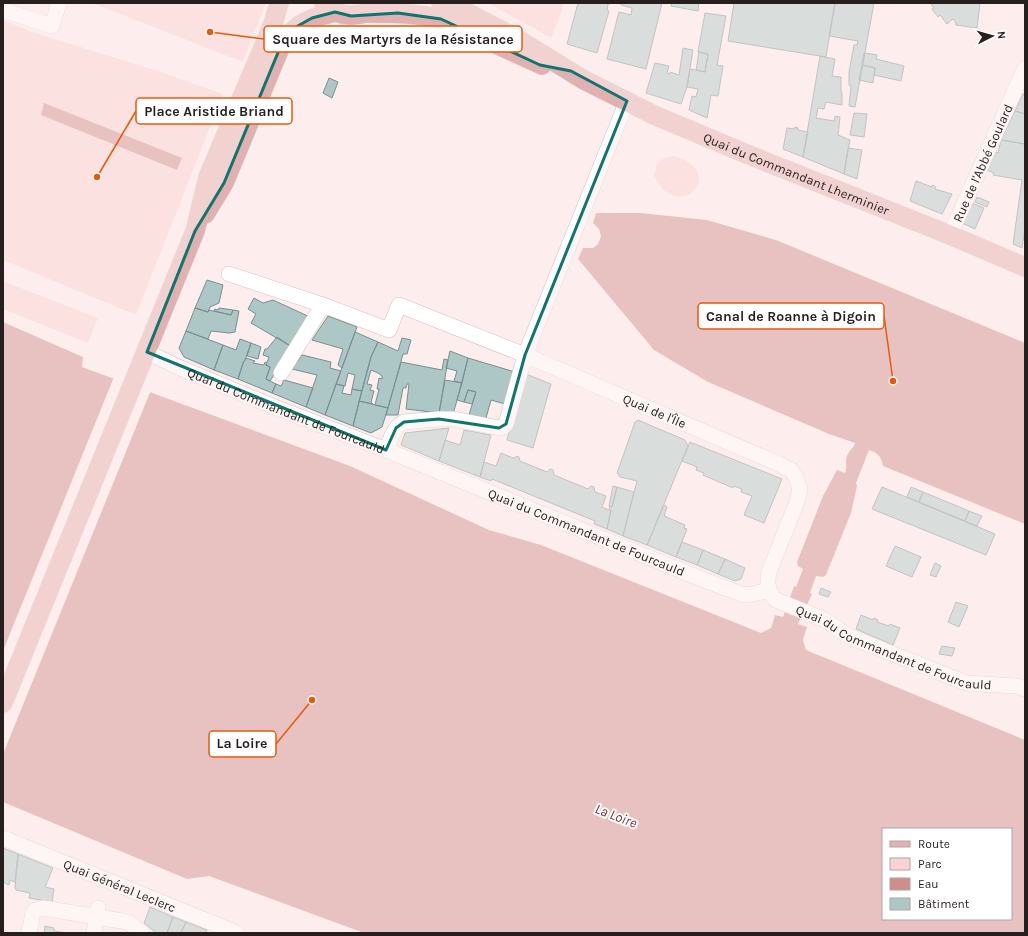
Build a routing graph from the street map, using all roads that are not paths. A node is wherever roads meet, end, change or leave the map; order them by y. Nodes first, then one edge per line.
1 (59, 3) edge
2 (279, 3) edge
3 (291, 3) edge
4 (441, 3) edge
5 (329, 7) edge
6 (464, 7) edge
7 (375, 8) edge
8 (3, 10) edge
9 (272, 24) junction
10 (1025, 68) edge
11 (571, 72) junction
12 (259, 75) junction
13 (627, 101) junction
14 (950, 235) junction
15 (1025, 268) edge
16 (229, 274) dead end
17 (323, 305) junction
18 (147, 352) junction
19 (525, 355) junction
20 (281, 373) dead end
21 (386, 450) junction
22 (769, 590) junction
23 (1025, 688) edge
24 (3, 703) edge
25 (3, 838) edge
26 (97, 912) junction
27 (29, 933) edge
28 (94, 933) edge
29 (142, 933) edge
30 (237, 933) edge

1 - 8 street
2 - 9 main road
3 - 9 main road
4 - 6 main road, Quai du Commandant Lherminier
5 - 7 main road, Quai du Commandant Lherminier
5 - 12 main road
6 - 11 main road, Quai du Commandant Lherminier
7 - 11 main road, Quai du Commandant Lherminier
9 - 12 main road
10 - 14 street, Rue de l'Abbé Goulard
11 - 13 main road, Quai du Commandant Lherminier
12 - 18 main road
13 - 14 main road, Quai du Commandant Lherminier
13 - 19 street
14 - 15 main road, Quai du Commandant Lherminier
16 - 17 street
17 - 19 street, Quai de l'Île
17 - 20 street
18 - 21 street, Quai du Commandant de Fourcauld
18 - 24 main road
19 - 21 street
19 - 22 street, Quai de l'Île
21 - 22 street, Quai du Commandant de Fourcauld
22 - 23 street, Quai du Commandant de Fourcauld
25 - 30 street, Quai Général Leclerc
26 - 27 street
26 - 28 street
26 - 29 street

